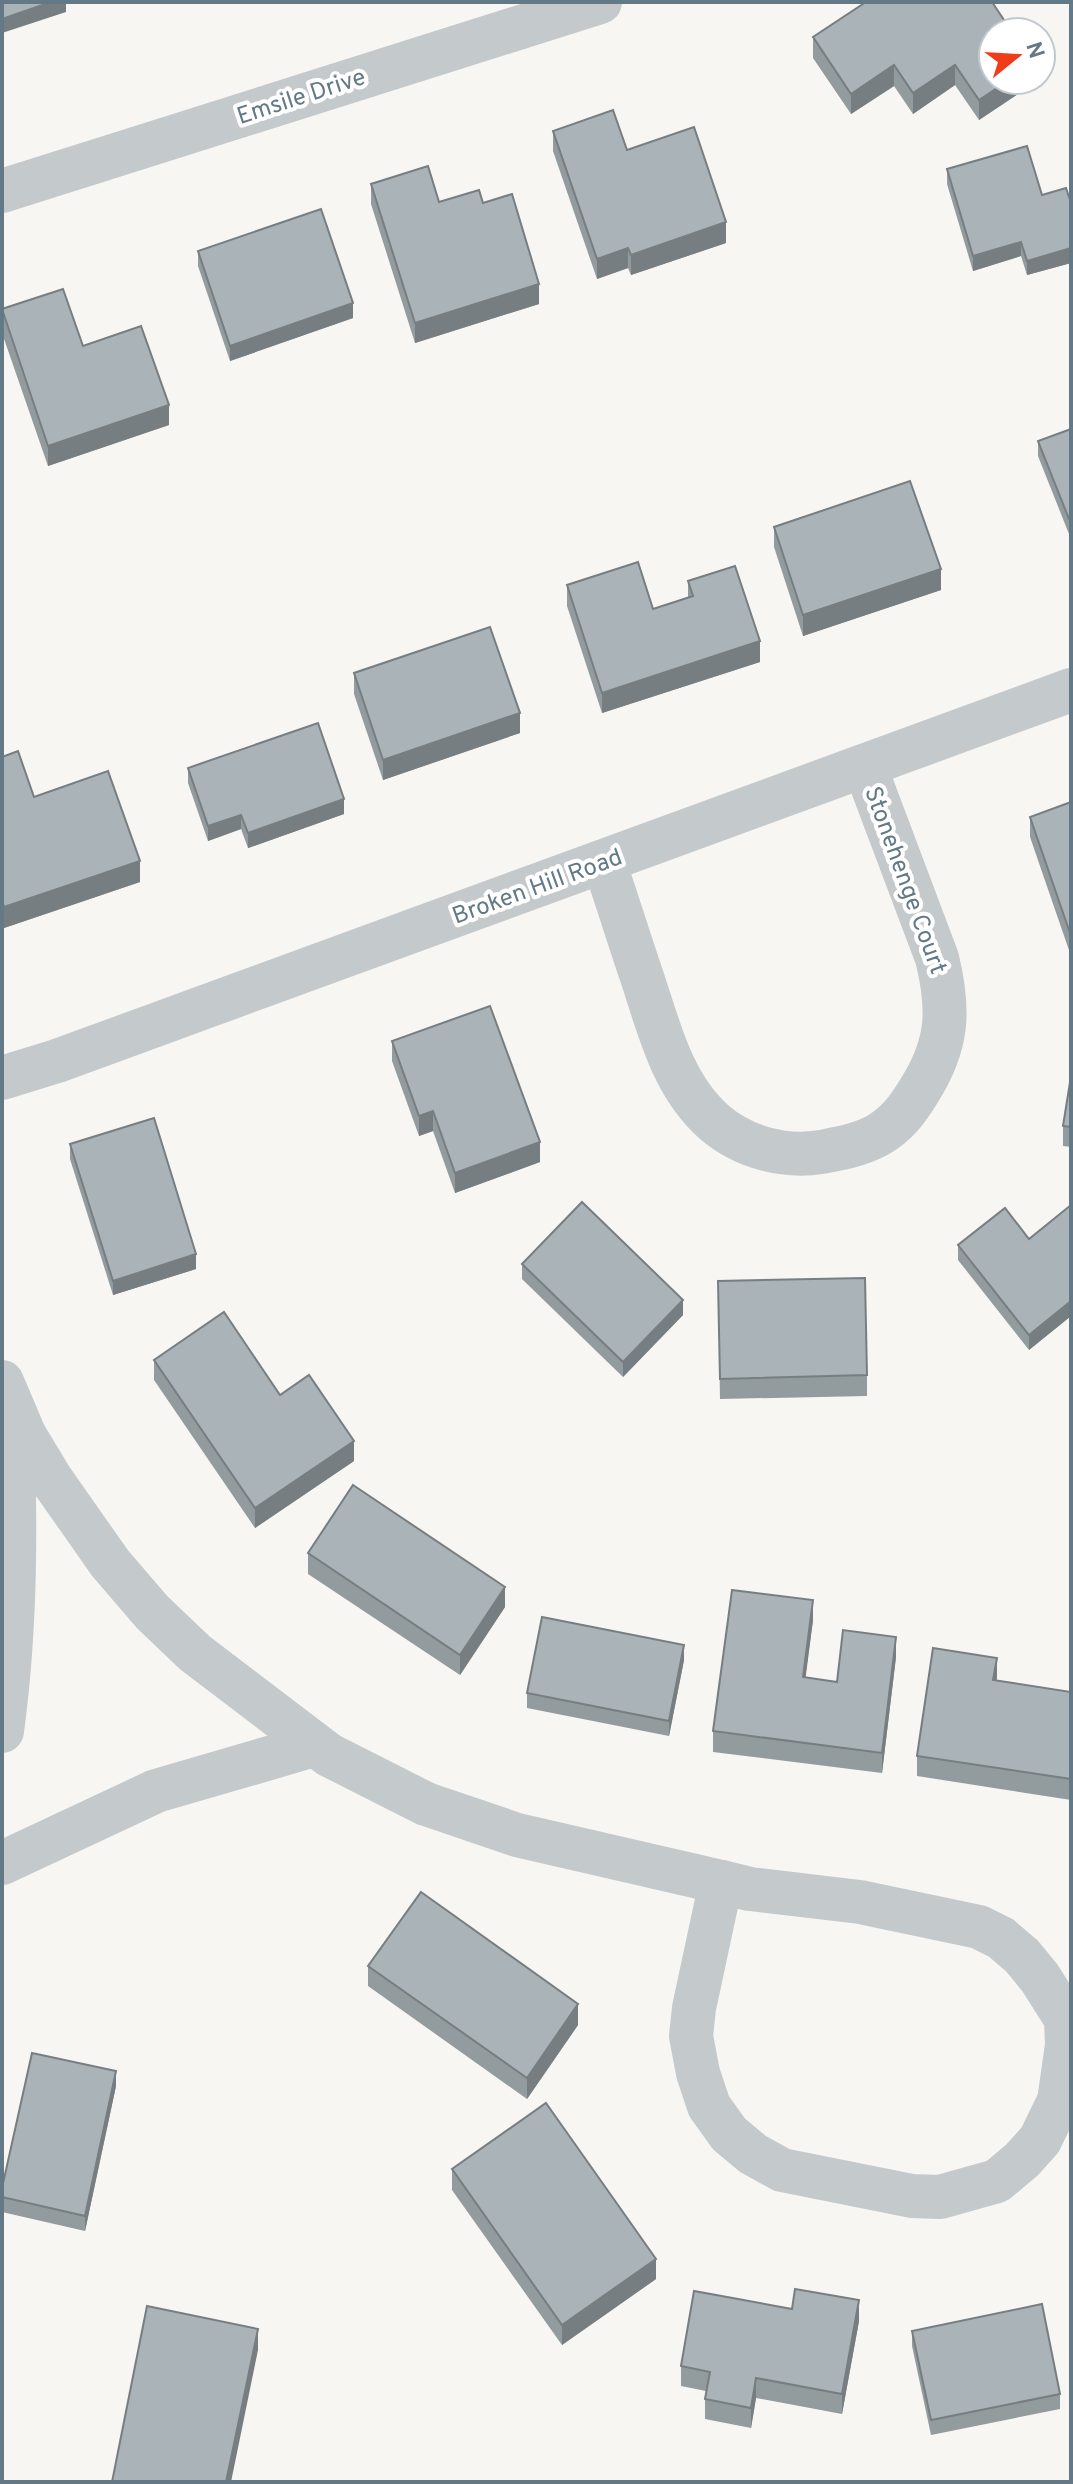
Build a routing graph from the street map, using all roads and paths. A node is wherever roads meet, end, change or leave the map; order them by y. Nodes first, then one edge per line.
1 (600, 2) edge
2 (2, 191) edge
3 (1071, 690) edge
4 (865, 767) junction
5 (604, 862) junction
6 (2, 1078) edge
7 (7, 1394) edge
8 (2, 1731) edge
9 (314, 1745) junction
10 (2, 1863) edge
11 (721, 1882) junction

1 - 2 street, Emsile Drive
3 - 4 street, Broken Hill Road
4 - 5 street, Broken Hill Road
4 - 5 street, Stonehenge Court
5 - 6 street, Broken Hill Road
7 - 8 street
7 - 9 street
9 - 10 street
9 - 11 street
11 - 11 street

